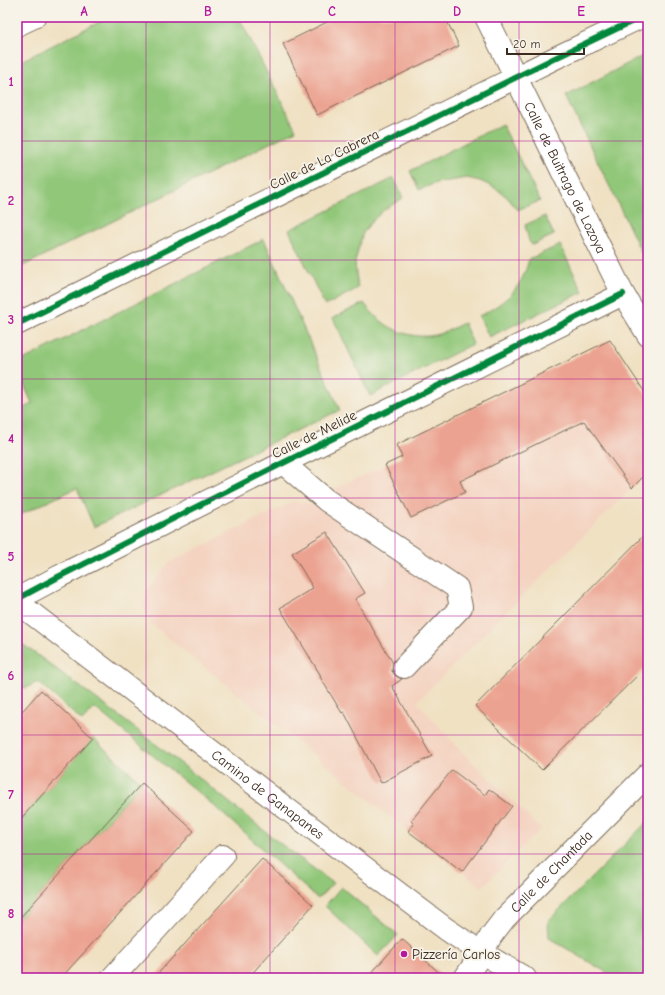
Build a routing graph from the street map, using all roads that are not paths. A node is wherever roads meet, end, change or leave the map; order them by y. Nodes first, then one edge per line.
1 (34, 17) edge
2 (486, 17) edge
3 (641, 17) edge
4 (17, 25) edge
5 (516, 78) junction
6 (623, 294) junction
7 (17, 324) edge
8 (648, 335) edge
9 (283, 463) junction
10 (17, 600) edge
11 (404, 667) dead end
12 (648, 774) edge
13 (223, 856) dead end
14 (482, 954) junction
15 (112, 978) edge
16 (466, 978) edge
17 (525, 978) edge

1 - 4 street
2 - 5 street, Calle de Buitrago de Lozoya
3 - 5 street, Calle de La Cabrera
5 - 6 street, Calle de Buitrago de Lozoya
5 - 7 street, Calle de La Cabrera
6 - 8 street, Calle de Buitrago de Lozoya
6 - 9 street, Calle de Melide
9 - 10 street, Calle de Melide
9 - 11 street
10 - 14 street, Camino de Ganapanes
12 - 14 street, Calle de Chantada
13 - 15 street
14 - 16 street, Calle de Chantada
14 - 17 street, Camino de Ganapanes

